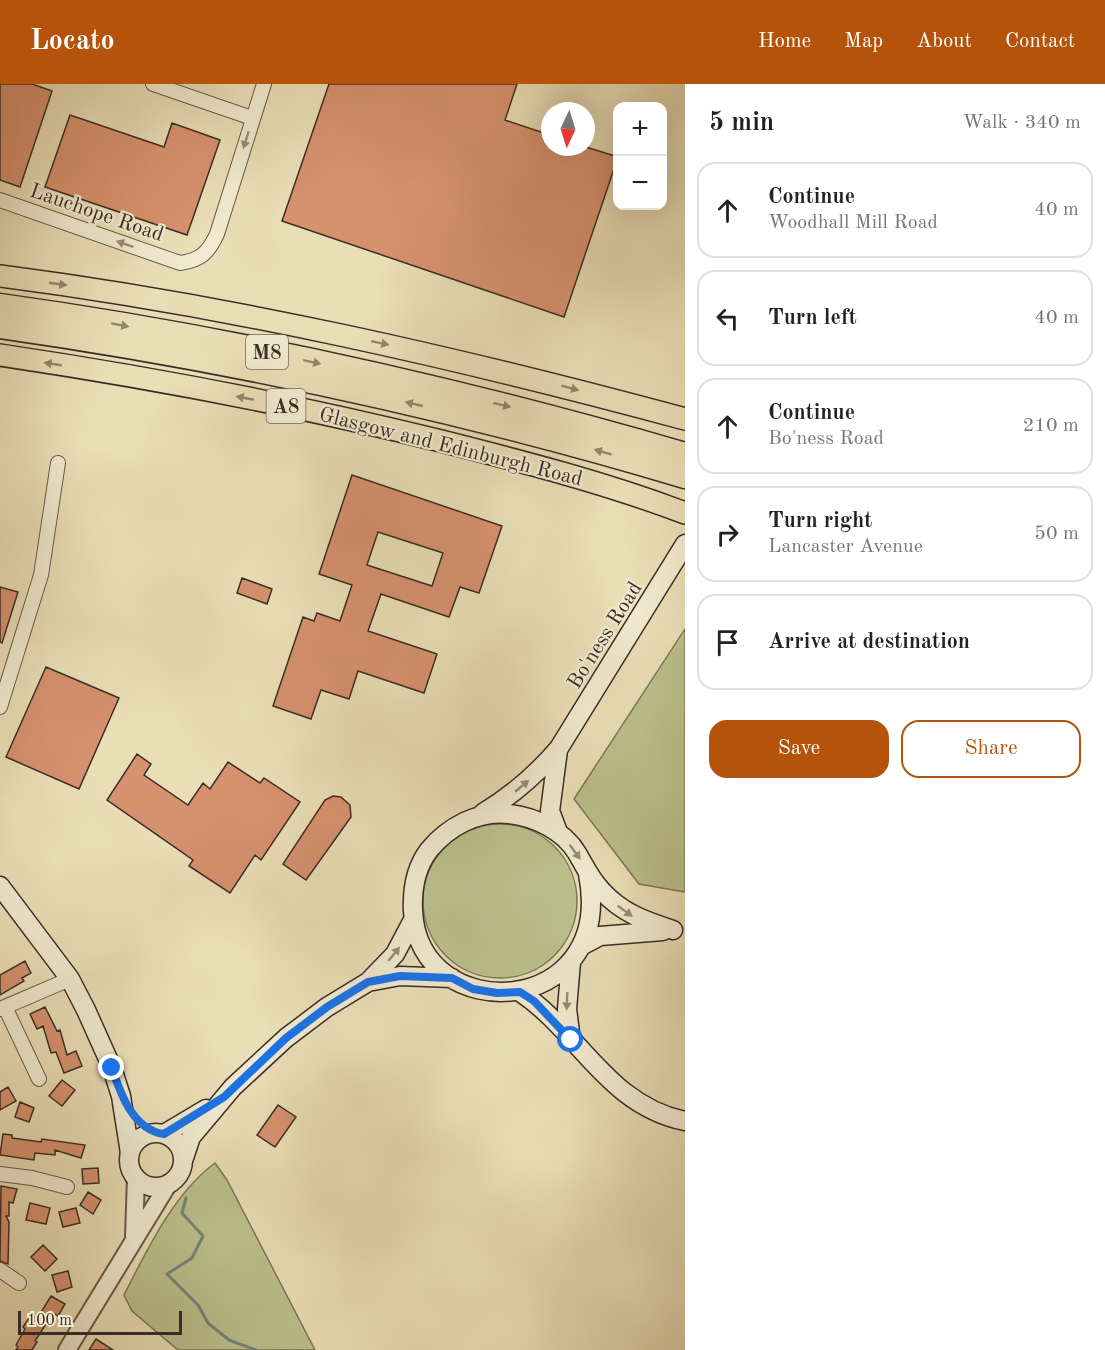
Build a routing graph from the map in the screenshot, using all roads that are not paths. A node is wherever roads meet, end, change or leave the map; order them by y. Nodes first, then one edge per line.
1 (153, 84) edge
2 (264, 84) edge
3 (252, 118) junction
4 (0, 201) edge
5 (0, 276) edge
6 (0, 306) edge
7 (0, 326) edge
8 (0, 355) edge
9 (685, 419) edge
10 (685, 455) edge
11 (58, 463) dead end
12 (685, 476) edge
13 (685, 513) edge
14 (685, 544) edge
15 (0, 707) edge
16 (559, 748) junction
17 (479, 816) junction
18 (558, 832) junction
19 (588, 874) junction
20 (0, 886) edge
21 (414, 920) junction
22 (679, 930) edge
23 (583, 945) junction
24 (571, 962) junction
25 (452, 978) junction
26 (70, 979) junction
27 (368, 982) junction
28 (520, 992) junction
29 (2, 1008) edge
30 (571, 1040) junction
31 (39, 1079) dead end
32 (121, 1096) junction
33 (224, 1097) junction
34 (685, 1121) edge
35 (160, 1133) junction
36 (130, 1153) junction
37 (183, 1161) junction
38 (0, 1174) edge
39 (136, 1177) junction
40 (169, 1184) junction
41 (67, 1187) dead end
42 (133, 1241) junction
43 (0, 1270) edge
44 (19, 1283) dead end
45 (67, 1350) edge

1 - 3 street
2 - 3 street
3 -> 4 street, Lauchope Road
5 -> 9 highway
6 -> 10 highway, M8
12 -> 7 highway, M8
13 -> 8 highway, Glasgow and Edinburgh Road / A8
11 - 15 street
14 - 16 main road, Bo'ness Road
17 -> 16 main road, Bo'ness Road
16 - 18 main road, Bo'ness Road
17 - 18 main road
17 - 21 main road
18 -> 19 main road
19 -> 22 main road
19 - 23 main road
20 - 26 main road
21 - 25 main road
27 -> 21 main road
22 - 23 main road
23 - 24 main road
24 - 28 main road
24 -> 30 main road
25 - 27 main road
25 - 28 main road
26 - 29 street
26 - 32 main road
27 - 33 main road
28 - 30 main road
29 - 31 street
30 - 34 main road
32 - 35 main road
32 - 36 main road
33 - 35 main road
33 - 37 main road
35 - 36 main road
35 - 37 main road
36 - 39 main road
37 - 40 main road
38 - 41 street
39 - 40 main road
39 - 42 street
40 - 42 street
42 - 45 street
43 - 44 street

